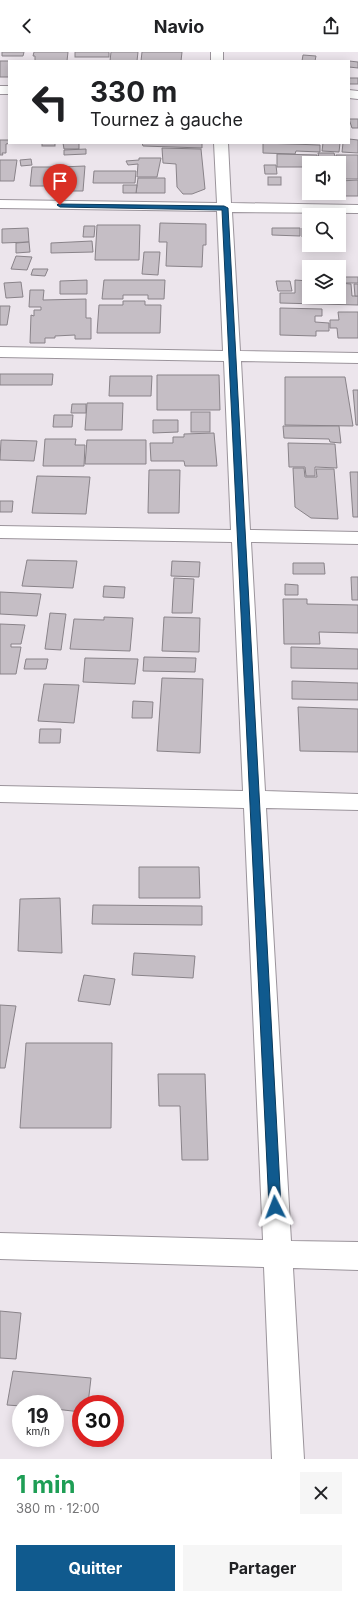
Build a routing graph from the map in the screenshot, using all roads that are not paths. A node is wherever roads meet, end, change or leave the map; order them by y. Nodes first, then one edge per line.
1 (221, 144) edge
2 (0, 204) edge
3 (224, 208) junction
4 (358, 209) edge
5 (0, 352) edge
6 (232, 356) junction
7 (358, 358) edge
8 (0, 532) edge
9 (241, 536) junction
10 (358, 538) edge
11 (0, 794) edge
12 (254, 800) junction
13 (358, 802) edge
14 (0, 1246) edge
15 (278, 1254) junction
16 (358, 1256) edge
17 (288, 1459) edge

1 - 3 street
2 - 3 street
3 - 4 street
3 - 6 street
5 - 6 street
6 - 7 street
6 - 9 street
8 - 9 street
9 - 10 street
9 - 12 street
11 - 12 street
12 - 13 street
12 - 15 street
14 - 15 street
15 - 16 street
15 - 17 street

